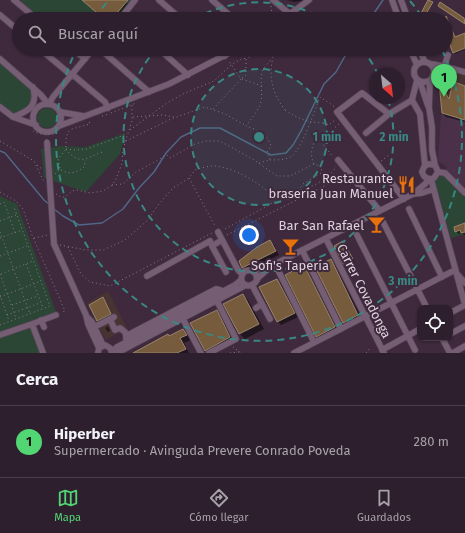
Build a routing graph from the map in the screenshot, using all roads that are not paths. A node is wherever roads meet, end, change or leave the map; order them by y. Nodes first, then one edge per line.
1 (14, 0) edge
2 (136, 0) edge
3 (159, 0) edge
4 (212, 0) edge
5 (309, 0) edge
6 (392, 0) edge
7 (401, 0) edge
8 (272, 3) edge
9 (29, 12) edge
10 (127, 12) edge
11 (173, 12) edge
12 (226, 12) edge
13 (287, 12) edge
14 (293, 12) edge
15 (396, 12) edge
16 (405, 12) edge
17 (0, 15) edge
18 (12, 25) edge
19 (49, 56) edge
20 (81, 56) edge
21 (87, 56) edge
22 (108, 56) edge
23 (167, 56) edge
24 (225, 56) edge
25 (413, 56) edge
26 (423, 56) edge
27 (448, 56) edge
28 (0, 59) edge
29 (85, 59) junction
30 (427, 63) junction
31 (417, 65) junction
32 (444, 67) junction
33 (465, 72) edge
34 (72, 74) junction
35 (188, 75) junction
36 (432, 77) junction
37 (419, 81) junction
38 (33, 87) junction
39 (149, 92) junction
40 (44, 97) junction
41 (52, 97) junction
42 (412, 100) junction
43 (48, 104) junction
44 (0, 107) edge
45 (108, 108) junction
46 (429, 108) junction
47 (60, 112) junction
48 (389, 114) junction
49 (13, 117) junction
50 (87, 118) junction
51 (36, 125) junction
52 (58, 126) junction
53 (366, 132) dead end
54 (42, 133) junction
55 (51, 133) junction
56 (47, 142) junction
57 (432, 150) junction
58 (338, 160) road end
59 (427, 165) junction
60 (435, 165) junction
61 (438, 172) junction
62 (428, 178) junction
63 (434, 188) junction
64 (415, 192) junction
65 (465, 193) edge
66 (404, 199) junction
67 (409, 209) dead end
68 (380, 211) junction
69 (383, 222) dead end
70 (357, 235) dead end
71 (326, 238) junction
72 (212, 246) junction
73 (302, 250) junction
74 (273, 265) junction
75 (251, 270) junction
76 (226, 272) dead end
77 (456, 272) junction
78 (147, 276) dead end
79 (442, 277) junction
80 (257, 280) junction
81 (243, 281) junction
82 (465, 283) edge
83 (252, 285) junction
84 (418, 290) junction
85 (222, 292) junction
86 (217, 301) junction
87 (392, 303) junction
88 (262, 304) junction
89 (426, 305) edge
90 (465, 305) edge
91 (256, 308) dead end
92 (453, 311) edge
93 (56, 315) dead end
94 (86, 316) junction
95 (365, 316) junction
96 (183, 319) junction
97 (270, 319) dead end
98 (41, 320) junction
99 (32, 324) junction
100 (465, 326) edge
101 (44, 327) dead end
102 (94, 328) junction
103 (341, 328) junction
104 (417, 331) edge
105 (453, 332) edge
106 (0, 335) edge
107 (126, 336) junction
108 (408, 336) junction
109 (444, 341) edge
110 (126, 342) junction
111 (314, 342) junction
112 (465, 346) edge
113 (98, 350) edge
114 (416, 350) dead end
115 (114, 351) edge
116 (383, 351) edge
117 (43, 353) edge
118 (201, 353) edge
119 (210, 353) edge
120 (294, 353) edge
121 (451, 353) edge

1 - 9 street
2 - 10 street
3 - 11 street
4 - 12 street
5 - 14 street
6 - 15 street
7 - 16 street
8 - 13 street
17 - 18 street
19 - 34 street
20 - 29 street
21 - 29 street
22 - 39 street
23 - 35 street
24 - 35 street
25 - 31 street
26 - 30 street
27 - 32 street
28 - 38 street
29 - 34 street
30 - 31 street
30 - 32 street
30 - 36 street
31 - 37 street
32 - 33 street
32 - 36 street
34 - 41 street
34 - 45 street
35 - 39 street
36 - 37 street
36 - 46 street
37 - 42 street
37 - 46 street
38 - 40 street
38 - 49 street
39 - 45 street
40 - 41 street
40 - 43 street
41 - 43 street
42 - 48 street
42 - 59 street
43 - 47 street
43 - 51 street
44 - 49 street
45 - 50 street
46 - 57 street
47 - 50 street
47 - 52 street
48 - 53 street
48 - 66 street
49 - 51 street
50 - 52 street
51 - 54 street
52 - 55 street
54 - 55 street
54 - 56 street
55 - 56 street
56 - 94 street, bridge
57 - 59 street
57 - 60 street
58 - 68 street
59 - 60 street
59 - 62 street
60 - 61 street
61 - 62 street
61 - 65 street
62 - 63 street
62 - 64 street
63 - 64 street
63 - 77 street
64 - 66 street
66 - 68 street
67 - 79 street
68 - 71 street
69 - 84 street
70 - 87 street
71 - 73 street
71 - 95 street, Carrer Covadonga
72 - 76 street
72 - 78 street
72 - 81 street
73 - 74 street
73 - 103 street
74 - 75 street
74 - 80 street
74 - 111 street
75 - 80 street
75 - 81 street
77 - 79 street
77 - 82 street
77 - 90 street
79 - 84 street
80 - 83 street
81 - 83 street
81 - 85 street
81 - 86 street
83 - 88 street
84 - 87 street
84 - 89 street
85 - 107 street
85 - 110 street
86 - 96 street
86 - 119 street
87 - 95 street
87 - 108 street
88 - 91 street
88 - 97 street
90 - 92 street
93 - 98 street
94 - 102 street
94 - 113 street
95 - 103 street
95 - 116 street, Carrer Covadonga
96 - 115 street
96 - 118 street
98 - 99 street
98 - 101 street
99 - 106 street
99 - 117 street
100 - 105 street
102 - 107 street
102 - 113 street
103 - 111 street
104 - 108 street
107 - 110 street
108 - 114 street
108 - 116 street
109 - 121 street
110 - 115 street
111 - 120 street
112 - 121 street
113 - 115 street

